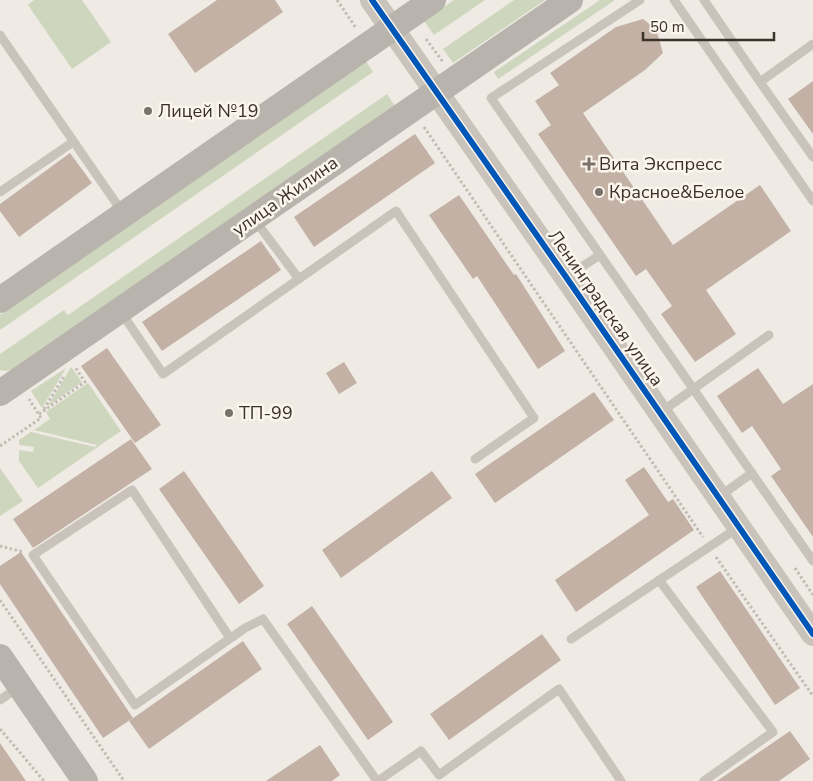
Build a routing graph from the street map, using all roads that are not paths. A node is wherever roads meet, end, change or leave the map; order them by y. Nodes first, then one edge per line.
1 (372, 0) edge
2 (433, 0) edge
3 (570, 0) edge
4 (640, 0) edge
5 (674, 0) edge
6 (704, 0) edge
7 (392, 28) junction
8 (0, 36) edge
9 (813, 44) edge
10 (760, 82) junction
11 (435, 92) junction
12 (74, 142) junction
13 (813, 157) edge
14 (0, 192) edge
15 (813, 201) edge
16 (124, 214) junction
17 (253, 218) junction
18 (600, 255) junction
19 (566, 277) junction
20 (299, 279) junction
21 (0, 300) edge
22 (120, 310) junction
23 (769, 335) dead end
24 (694, 389) junction
25 (0, 393) edge
26 (660, 413) junction
27 (475, 459) dead end
28 (752, 473) junction
29 (719, 497) junction
30 (739, 526) junction
31 (813, 561) edge
32 (659, 580) junction
33 (813, 634) edge
34 (230, 638) junction
35 (571, 640) dead end
36 (0, 657) edge
37 (10, 693) edge
38 (84, 781) edge
39 (378, 781) edge
40 (621, 781) edge
41 (704, 781) edge

1 - 7 street, Ленинградская улица
2 - 7 main road
3 - 11 main road, улица Жилина
4 - 18 lane
5 - 15 lane
6 - 10 lane
7 - 11 street, Ленинградская улица
7 - 16 main road
8 - 12 lane
9 - 10 lane
10 - 13 lane
11 - 17 main road, улица Жилина
11 - 19 street, Ленинградская улица
12 - 14 lane
12 - 16 lane
16 - 21 main road
17 - 20 lane
17 - 22 main road, улица Жилина
18 - 19 lane
18 - 24 lane
19 - 26 street, Ленинградская улица
20 - 22 lane
20 - 27 lane
22 - 25 main road, улица Жилина
23 - 24 lane
24 - 26 lane
24 - 28 lane
26 - 29 street, Ленинградская улица
28 - 29 lane
28 - 31 lane
29 - 30 street, Ленинградская улица
30 - 32 lane
30 - 33 street, Ленинградская улица
32 - 35 lane
32 - 41 lane
34 - 34 lane
34 - 39 lane
36 - 37 main road
37 - 38 main road
39 - 40 lane

